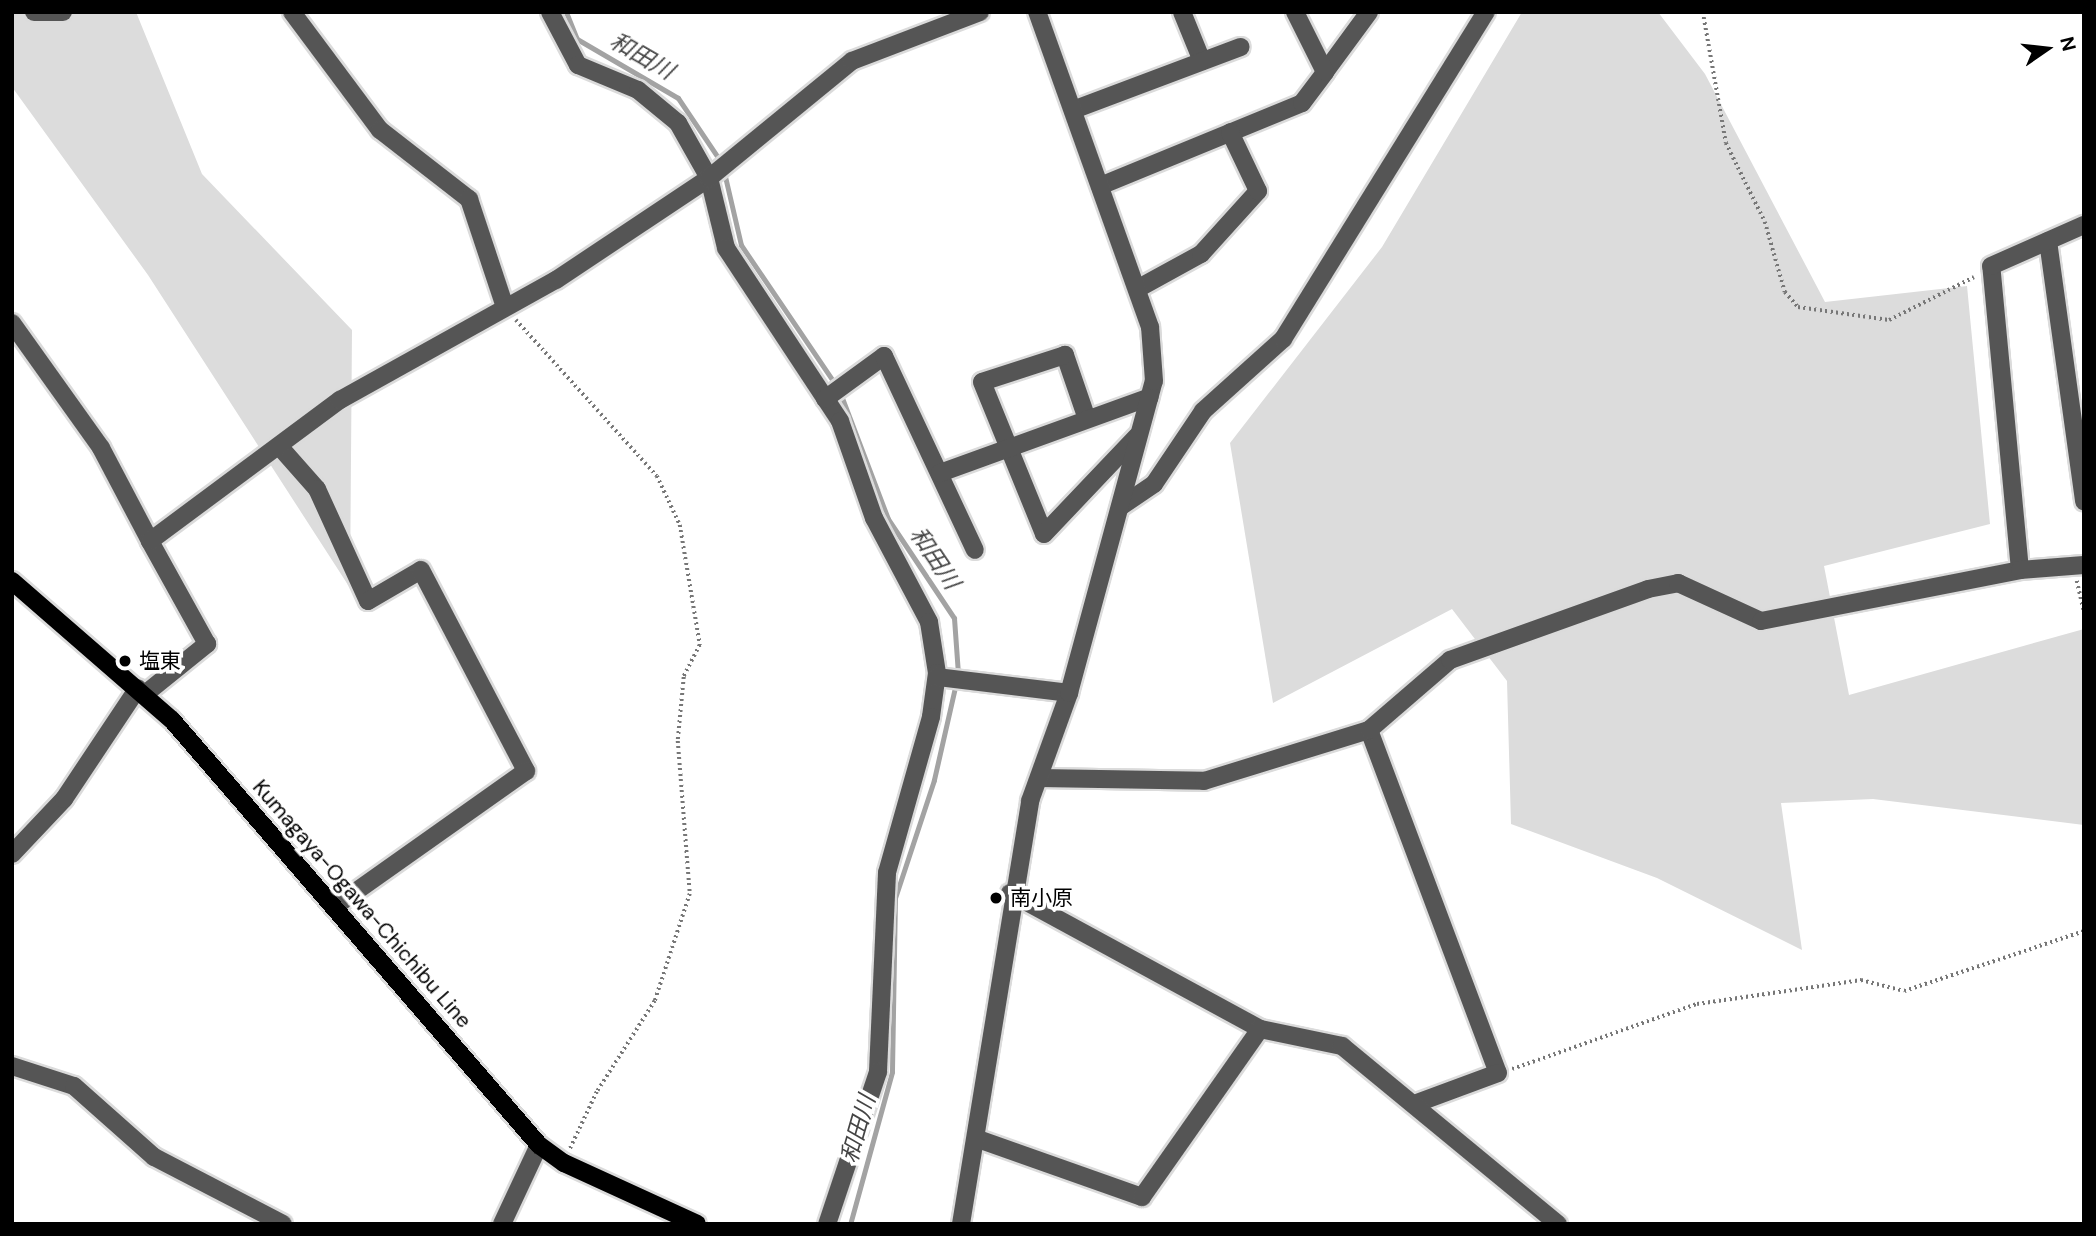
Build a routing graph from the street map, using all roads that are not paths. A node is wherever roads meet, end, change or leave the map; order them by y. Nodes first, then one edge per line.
1 (34, 12) edge
2 (63, 12) edge
3 (292, 12) edge
4 (550, 12) edge
5 (980, 12) edge
6 (1037, 12) edge
7 (1182, 12) edge
8 (1295, 12) edge
9 (1369, 12) edge
10 (1486, 12) edge
11 (1241, 47) dead end
12 (1202, 61) junction
13 (1325, 72) junction
14 (1073, 110) junction
15 (1230, 132) junction
16 (709, 178) junction
17 (1100, 186) junction
18 (2084, 225) edge
19 (2048, 241) junction
20 (1137, 289) junction
21 (504, 304) junction
22 (12, 323) edge
23 (1150, 397) junction
24 (825, 399) junction
25 (1087, 419) junction
26 (1139, 434) junction
27 (279, 446) junction
28 (1004, 447) junction
29 (940, 473) junction
30 (2084, 502) edge
31 (1120, 507) junction
32 (150, 541) junction
33 (975, 550) dead end
34 (2079, 567) edge
35 (2020, 570) junction
36 (12, 581) edge
37 (937, 677) junction
38 (141, 691) junction
39 (1069, 693) junction
40 (1369, 730) junction
41 (1040, 778) junction
42 (12, 854) edge
43 (1010, 893) junction
44 (334, 907) junction
45 (1260, 1029) junction
46 (12, 1066) edge
47 (1415, 1104) junction
48 (978, 1139) junction
49 (539, 1145) junction
50 (283, 1224) edge
51 (502, 1224) edge
52 (698, 1224) edge
53 (827, 1224) edge
54 (961, 1224) edge
55 (1558, 1224) edge

1 - 2 street
3 - 21 street
4 - 16 street
5 - 16 street
6 - 14 street
7 - 12 street
8 - 13 street
9 - 13 street
10 - 31 street
11 - 12 street
12 - 14 street
13 - 15 street
14 - 17 street
15 - 17 street
15 - 20 street
16 - 21 street
16 - 24 street
17 - 20 street
18 - 19 street
19 - 30 street
19 - 35 street
20 - 23 street
21 - 27 street
22 - 32 street
23 - 25 street
23 - 26 street
24 - 29 street
24 - 37 street
25 - 28 street
25 - 28 street
26 - 28 street
26 - 31 street
27 - 32 street
27 - 44 street
28 - 29 street
29 - 33 street
31 - 39 street
32 - 38 street
34 - 35 street
35 - 40 street
36 - 38 main road, Kumagaya-Ogawa-Chichibu Line
37 - 39 street
37 - 53 street
38 - 42 street
38 - 44 main road, Kumagaya-Ogawa-Chichibu Line
39 - 41 street
40 - 41 street
40 - 47 street
41 - 43 street
43 - 45 street
43 - 48 street
44 - 49 main road, Kumagaya-Ogawa-Chichibu Line
45 - 47 street
45 - 48 street
46 - 50 street
47 - 55 street
48 - 54 street
49 - 51 street
49 - 52 main road, Kumagaya-Ogawa-Chichibu Line

